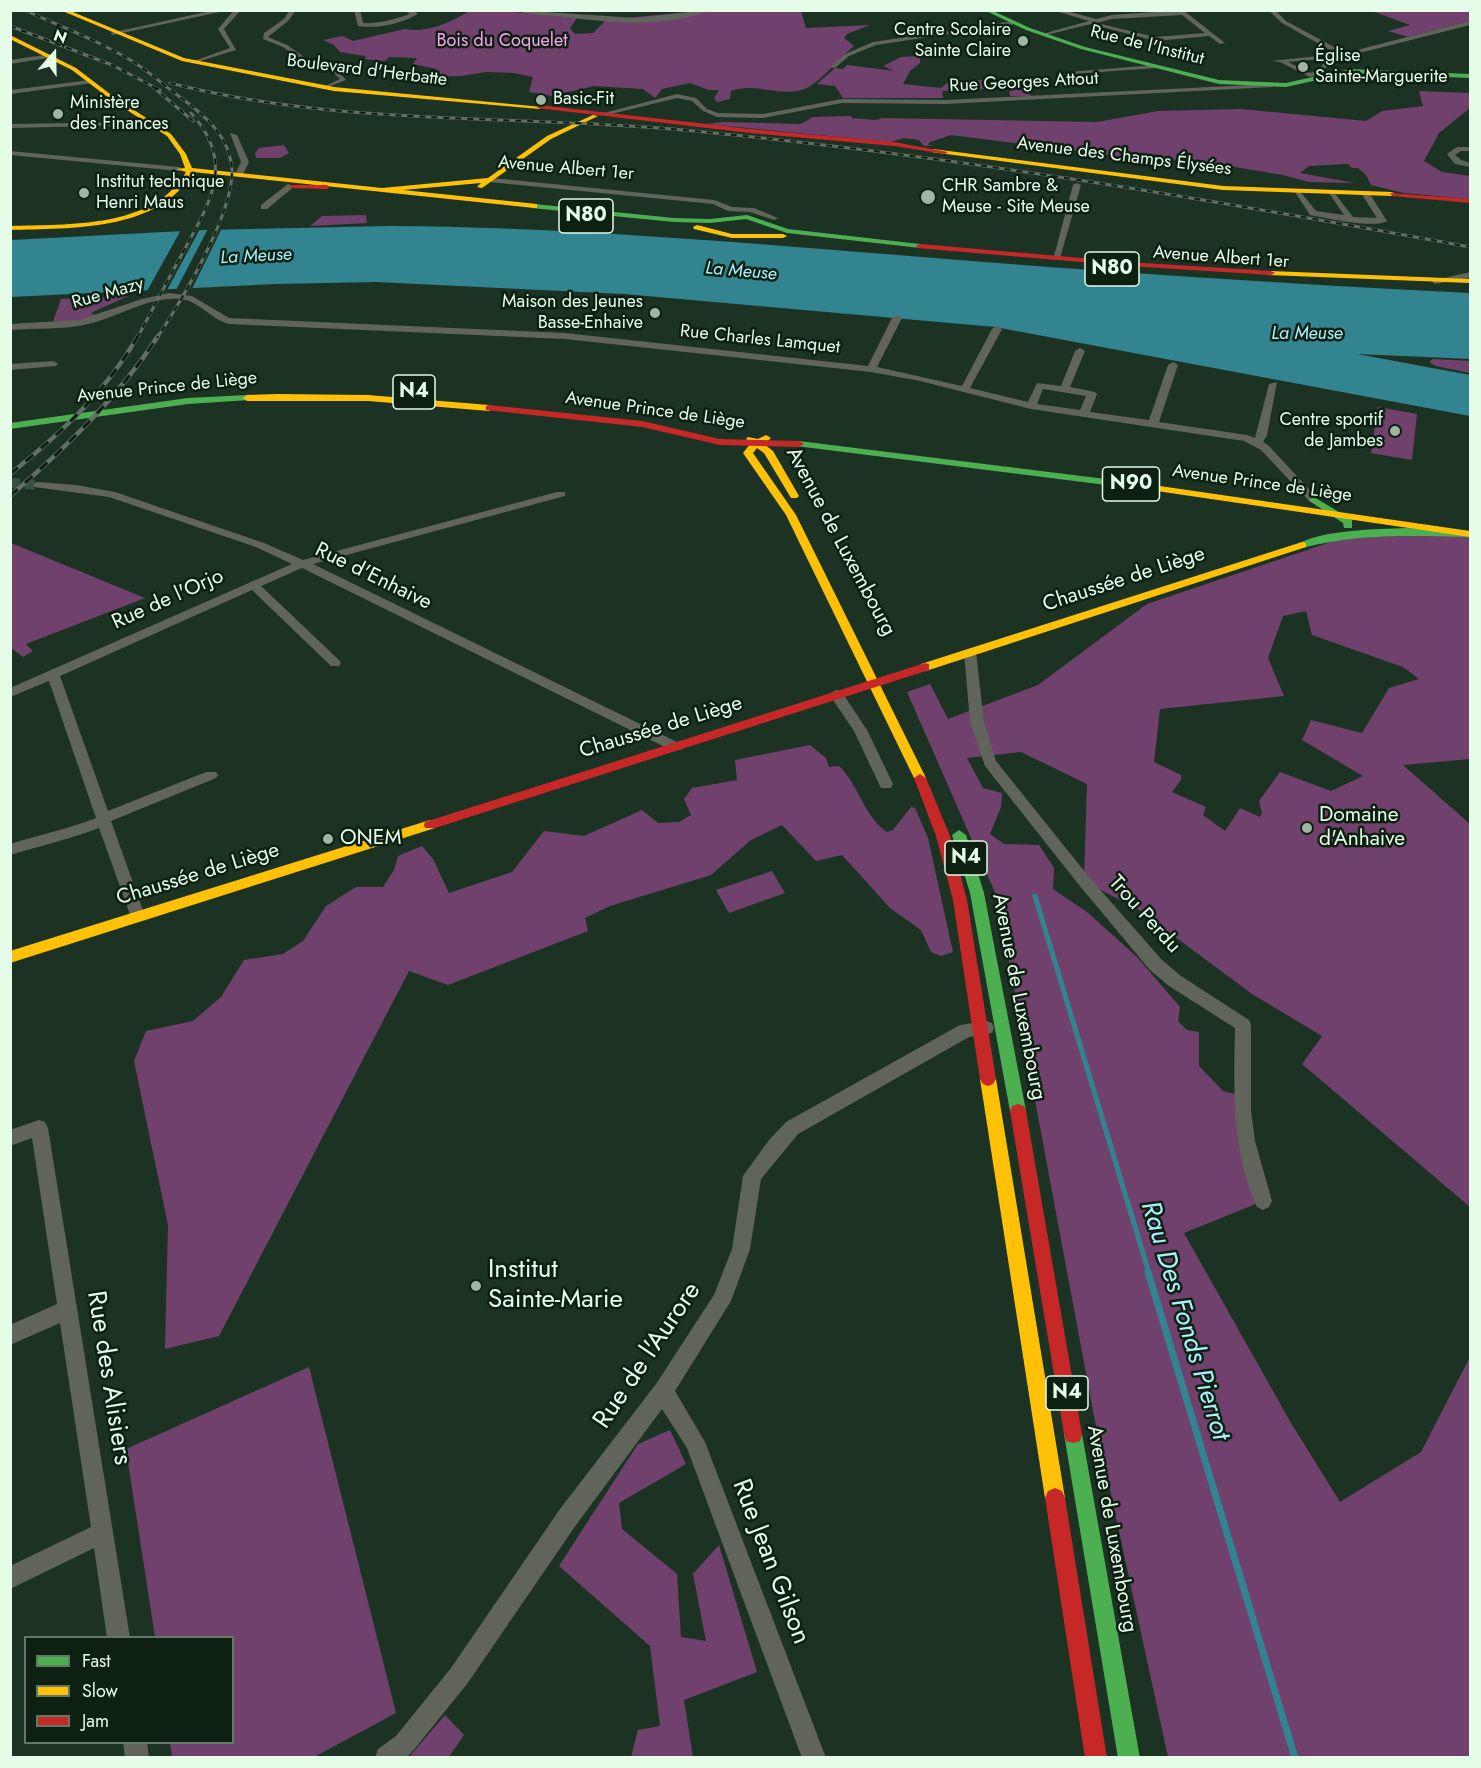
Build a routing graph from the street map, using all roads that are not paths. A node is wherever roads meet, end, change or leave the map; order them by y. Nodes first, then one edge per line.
1 (63, 10) edge
2 (226, 10) edge
3 (238, 10) edge
4 (293, 10) edge
5 (357, 10) edge
6 (407, 10) edge
7 (517, 10) edge
8 (708, 10) edge
9 (986, 10) edge
10 (1055, 10) edge
11 (1106, 10) edge
12 (1271, 10) edge
13 (1181, 12) edge
14 (1149, 13) edge
15 (1122, 16) junction
16 (1013, 23) junction
17 (1096, 23) junction
18 (1470, 23) edge
19 (113, 33) junction
20 (1211, 34) junction
21 (1044, 35) junction
22 (10, 37) edge
23 (1222, 43) dead end
24 (52, 56) junction
25 (1342, 56) junction
26 (1324, 58) junction
27 (1274, 61) dead end
28 (10, 62) edge
29 (196, 62) junction
30 (1283, 62) junction
31 (833, 67) dead end
32 (1155, 67) junction
33 (1071, 72) dead end
34 (1337, 73) junction
35 (1470, 76) edge
36 (91, 82) junction
37 (1271, 86) junction
38 (325, 88) junction
39 (10, 92) edge
40 (625, 112) junction
41 (607, 113) joint
42 (584, 115) junction
43 (140, 121) junction
44 (10, 126) edge
45 (233, 135) dead end
46 (1470, 149) edge
47 (12, 150) edge
48 (144, 165) junction
49 (1470, 165) edge
50 (183, 171) junction
51 (240, 172) junction
52 (207, 173) junction
53 (492, 180) junction
54 (334, 184) junction
55 (1077, 185) dead end
56 (291, 186) junction
57 (397, 190) junction
58 (1299, 192) junction
59 (1333, 193) junction
60 (1365, 193) junction
61 (464, 200) junction
62 (1470, 201) edge
63 (264, 207) dead end
64 (726, 219) junction
65 (1350, 219) junction
66 (10, 226) edge
67 (765, 226) junction
68 (1053, 261) junction
69 (1470, 275) edge
70 (1435, 281) junction
71 (1470, 282) edge
72 (1470, 287) edge
73 (180, 296) joint
74 (897, 318) dead end
75 (10, 327) edge
76 (997, 329) dead end
77 (1080, 351) dead end
78 (53, 364) dead end
79 (1173, 365) dead end
80 (10, 367) edge
81 (871, 369) junction
82 (1274, 384) dead end
83 (1064, 389) junction
84 (964, 390) junction
85 (335, 392) junction
86 (1031, 406) junction
87 (1084, 414) junction
88 (10, 421) edge
89 (642, 424) junction
90 (704, 424) dead end
91 (1153, 424) junction
92 (10, 426) edge
93 (804, 434) junction
94 (757, 443) junction
95 (1257, 443) junction
96 (820, 446) junction
97 (765, 478) junction
98 (787, 482) junction
99 (38, 485) tunnel mouth
100 (561, 494) dead end
101 (1314, 500) junction
102 (1337, 513) junction
103 (1470, 523) edge
104 (1470, 534) edge
105 (1341, 536) junction
106 (1324, 538) junction
107 (301, 564) junction
108 (252, 585) junction
109 (859, 621) dead end
110 (970, 652) junction
111 (335, 663) dead end
112 (884, 668) dead end
113 (53, 674) junction
114 (893, 687) dead end
115 (10, 693) edge
116 (836, 694) junction
117 (676, 747) junction
118 (211, 775) dead end
119 (886, 784) dead end
120 (103, 820) junction
121 (955, 826) dead end
122 (10, 850) edge
123 (137, 916) junction
124 (10, 957) edge
125 (981, 1028) junction
126 (1004, 1029) junction
127 (10, 1138) edge
128 (1263, 1201) dead end
129 (69, 1309) junction
130 (10, 1335) edge
131 (663, 1391) junction
132 (103, 1532) junction
133 (10, 1578) edge
134 (119, 1636) edge
135 (387, 1758) edge
136 (814, 1758) edge
137 (1095, 1758) edge
138 (1129, 1758) edge

1 - 19 main road, Boulevard d'Herbatte
2 - 19 street
3 - 29 street
4 - 38 street
5 - 6 street
7 - 8 street
9 - 16 main road, Rue de l'Institut
10 - 17 street
11 - 15 street
12 - 25 street
13 - 14 street
13 - 20 street
14 - 15 street
15 - 17 street
16 - 21 main road, Rue de l'Institut
16 - 31 street
17 - 20 street
17 - 21 street
18 - 25 street
19 - 29 main road, Boulevard d'Herbatte
20 - 23 street
21 - 32 main road, Rue de l'Institut
22 - 24 main road
24 - 28 street
24 - 36 main road
25 - 26 street
25 - 34 street
26 - 30 street
26 - 30 street
27 - 30 street
29 - 38 main road, Boulevard d'Herbatte
32 - 33 street
32 - 37 main road, Rue de l'Institut
34 - 35 main road, Rue de l'Institut
34 - 37 main road, Rue de l'Institut
36 - 39 street
36 - 43 main road
37 - 40 street, Rue Georges Attout
38 - 42 main road, Boulevard d'Herbatte
40 - 41 main road, Avenue des Champs Élysées
40 - 58 main road, Avenue des Champs Élysées
41 - 42 main road, Boulevard d'Herbatte
42 - 53 main road
43 - 44 street
43 - 50 main road
45 - 51 street
46 - 49 street
47 - 48 street
48 - 50 street
48 - 50 street
50 - 52 main road, Avenue Albert 1er / N80
50 - 54 main road, Avenue Albert 1er / N80
50 - 66 main road
51 - 52 main road, Avenue Albert 1er / N80
51 - 54 main road, Avenue Albert 1er / N80
52 - 56 main road, Avenue Albert 1er / N80
53 - 57 main road, Avenue Albert 1er
53 - 61 main road
53 - 64 street, Avenue Albert 1er
54 - 57 main road, Avenue Albert 1er / N80
55 - 68 street
56 - 57 main road, Avenue Albert 1er / N80
56 - 61 main road, Avenue Albert 1er / N80
56 - 63 street
57 - 61 main road, Avenue Albert 1er / N80
58 - 59 main road, Avenue des Champs Élysées
58 - 65 street
59 - 60 main road, Avenue des Champs Élysées
59 - 65 street
60 - 62 main road, Avenue des Champs Élysées
60 - 65 street
61 - 64 main road, Avenue Albert 1er / N80
61 - 64 main road, Avenue Albert 1er / N80
64 - 67 main road, Avenue Albert 1er
64 - 67 main road, Avenue Albert 1er
67 - 68 main road, Avenue Albert 1er / N80
68 - 70 main road, Avenue Albert 1er / N80
68 - 72 main road, Avenue Albert 1er / N80
69 - 70 street
70 - 71 main road, Avenue Albert 1er / N80
73 - 75 street, Rue Mazy
73 - 81 street, Rue Charles Lamquet
74 - 81 street
76 - 84 street
77 - 83 street
78 - 80 street
79 - 91 street
81 - 84 street, Rue Charles Lamquet
82 - 95 street
83 - 86 street
83 - 87 street
84 - 86 street, Rue Charles Lamquet
85 - 88 main road, Avenue Prince de Liège / N4
85 - 89 main road, Avenue Prince de Liège / N4
85 - 90 main road, Avenue Prince de Liège / N4
85 - 92 main road, Avenue Prince de Liège / N4
86 - 87 street, Rue Charles Lamquet
87 - 91 street, Rue Charles Lamquet
89 - 94 main road, Avenue Prince de Liège / N90
89 - 97 main road, N4
91 - 95 street, Rue Charles Lamquet
93 - 94 main road
93 - 94 main road, Avenue Prince de Liège / N90
93 - 101 main road, Avenue Prince de Liège / N90
94 - 96 main road, Avenue Prince de Liège / N90
94 - 97 main road, Avenue de Luxembourg
94 - 98 main road, Avenue de Luxembourg
95 - 101 street, Rue Charles Lamquet
96 - 98 main road
96 - 102 main road, Avenue Prince de Liège / N90
97 - 125 main road, Avenue de Luxembourg / N4
98 - 109 main road, Avenue de Luxembourg
99 - 107 street, Rue d'Enhaive
100 - 107 street, Rue de l'Orjo
101 - 102 main road
101 - 103 main road, N90
102 - 104 main road, Avenue Prince de Liège / N90
102 - 105 main road
102 - 106 main road
104 - 105 main road, Chaussée de Liège
105 - 106 main road, Chaussée de Liège
106 - 110 main road, Chaussée de Liège
107 - 108 street, Rue de l'Orjo
107 - 117 street, Rue d'Enhaive
108 - 111 street
108 - 113 street, Rue de l'Orjo
110 - 116 main road, Chaussée de Liège
110 - 128 street, Trou Perdu
112 - 114 main road, Avenue de Luxembourg
113 - 115 street, Rue de l'Orjo
113 - 120 street
116 - 117 main road, Chaussée de Liège
116 - 119 street
117 - 123 main road, Chaussée de Liège
118 - 120 street
120 - 122 street
120 - 123 street
121 - 126 main road, Avenue de Luxembourg / N4
123 - 124 main road, Chaussée de Liège
125 - 126 street, Rue de l'Aurore
125 - 131 street, Rue de l'Aurore
125 - 137 main road, Avenue de Luxembourg / N4
126 - 138 main road, Avenue de Luxembourg / N4
127 - 129 street, Rue des Alisiers
129 - 130 street
129 - 132 street, Rue des Alisiers
131 - 135 street, Rue de l'Aurore
131 - 136 street, Rue Jean Gilson
132 - 133 street
132 - 134 street, Rue des Alisiers

